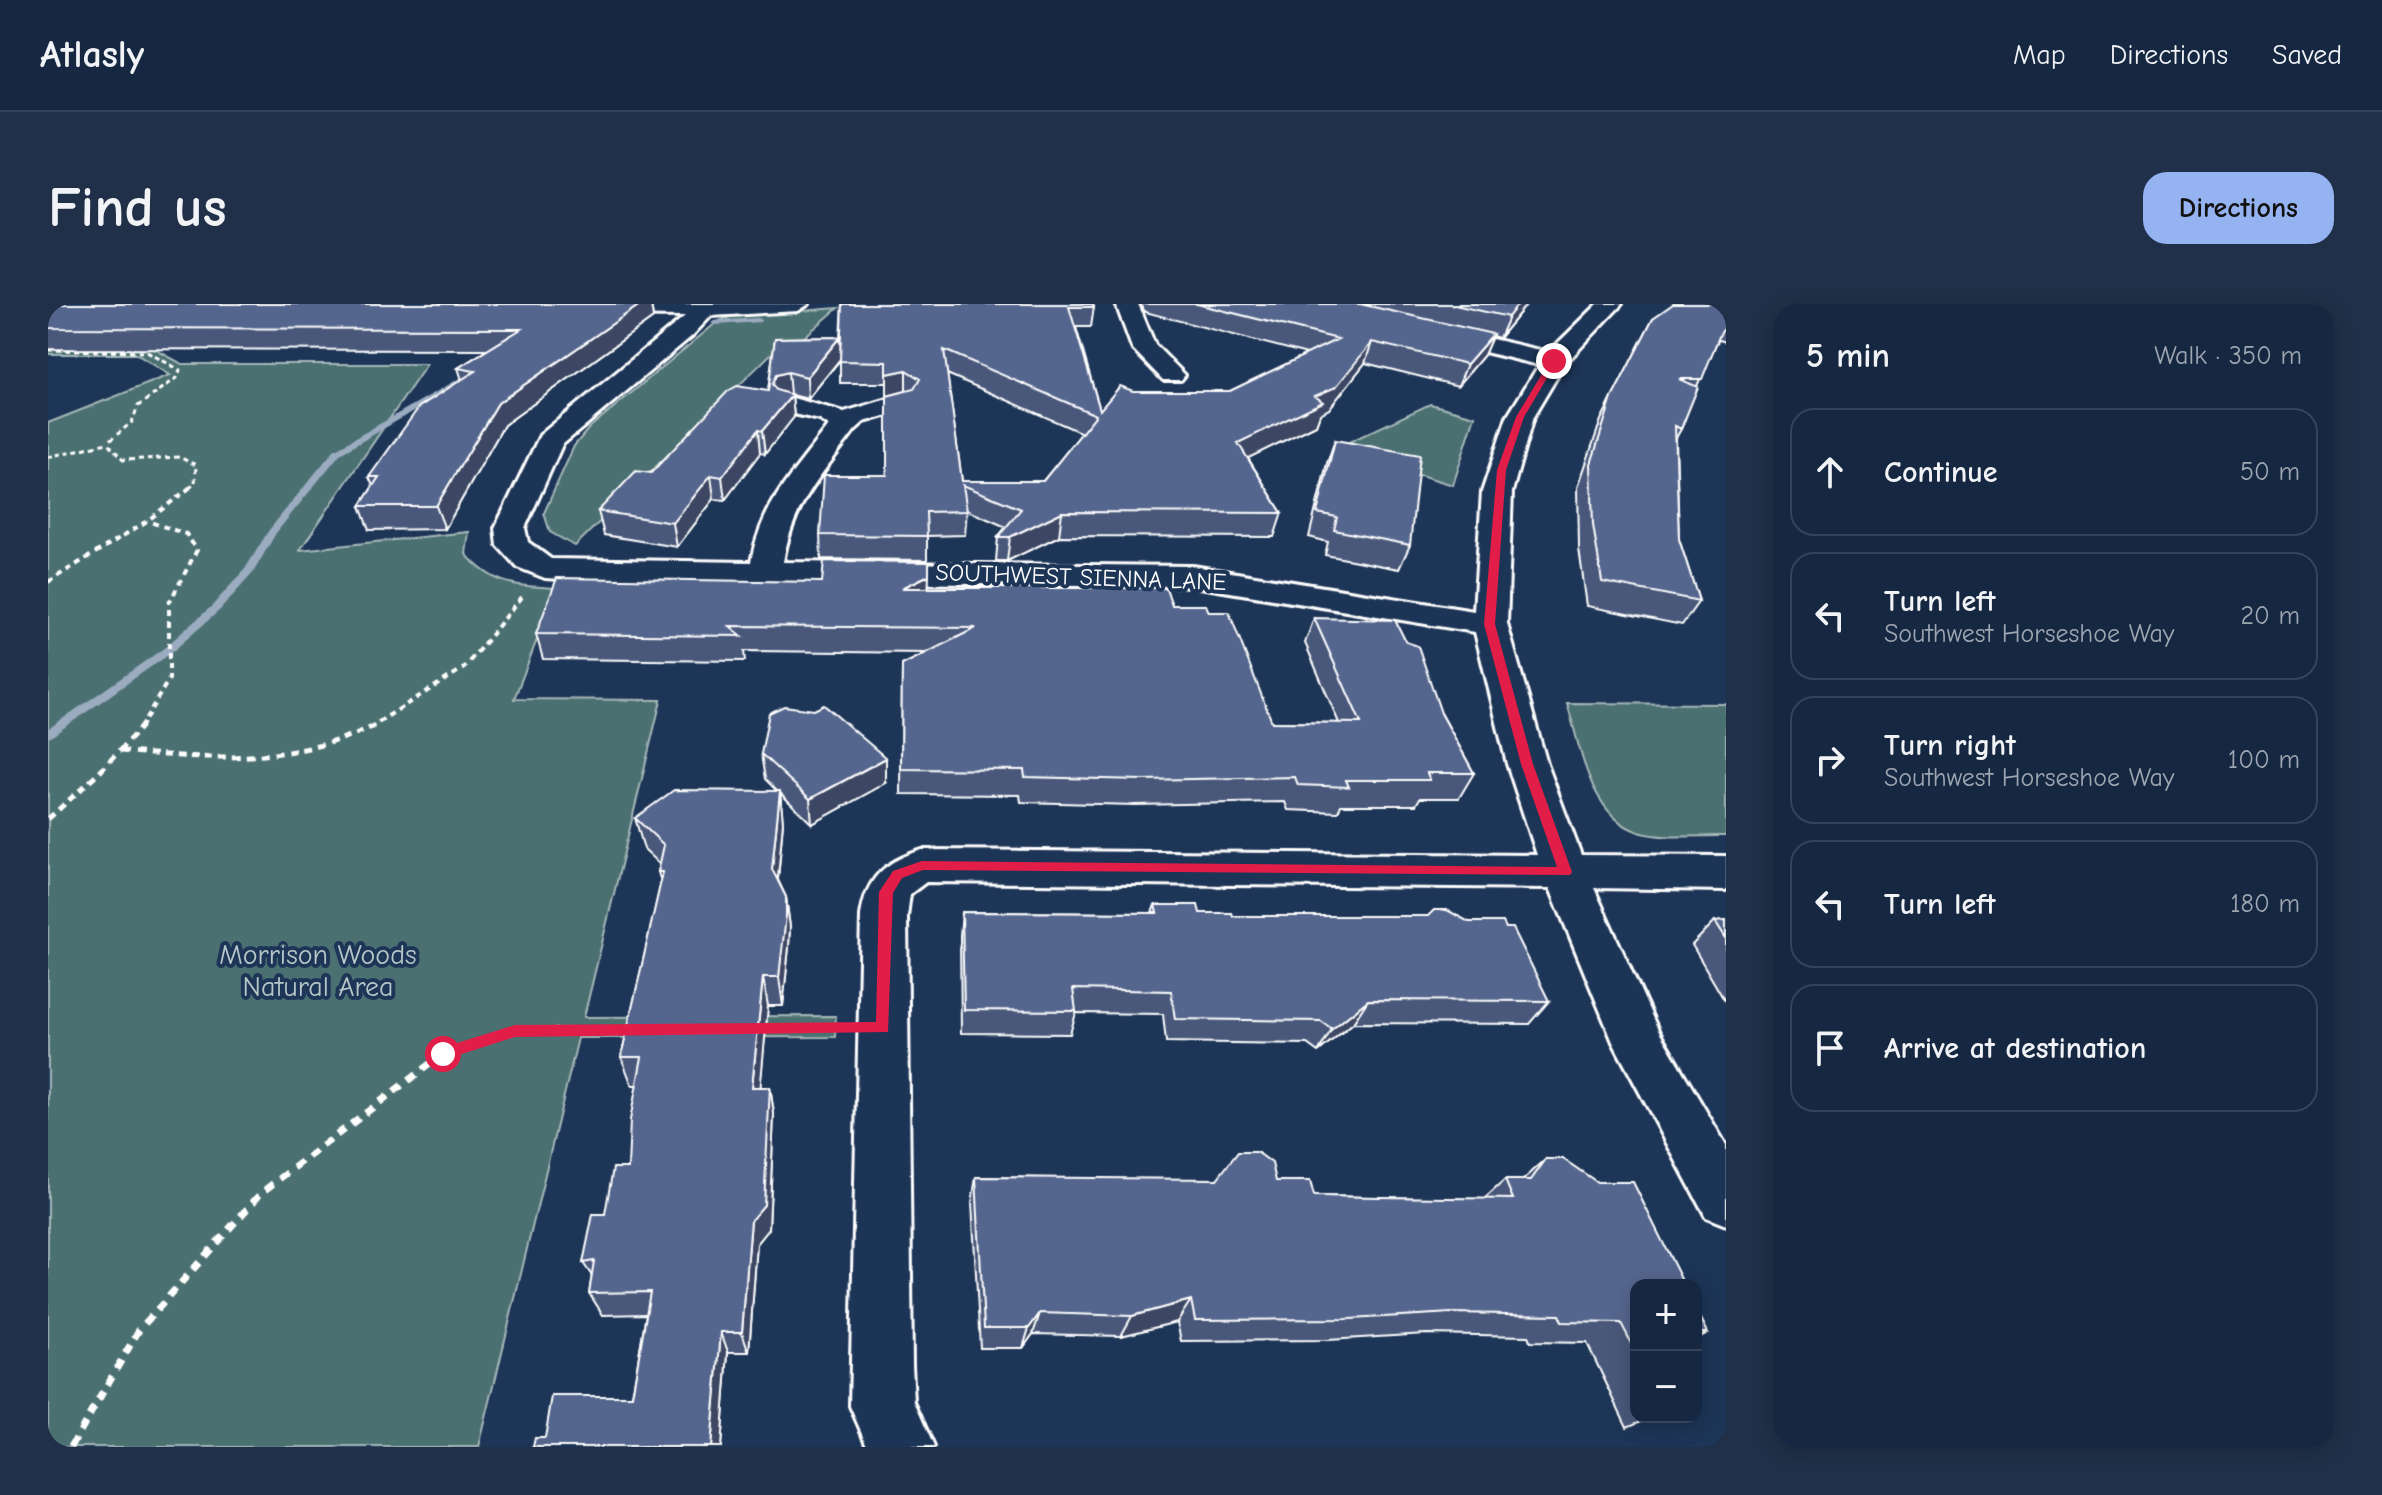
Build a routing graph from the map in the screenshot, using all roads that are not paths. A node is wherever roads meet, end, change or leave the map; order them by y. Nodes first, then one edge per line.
1 (798, 304) edge
2 (1127, 304) edge
3 (1611, 304) edge
4 (708, 306) edge
5 (568, 308) edge
6 (1399, 325) edge
7 (1554, 361) junction
8 (1172, 375) dead end
9 (904, 402) edge
10 (789, 405) edge
11 (845, 424) junction
12 (766, 570) junction
13 (1490, 624) junction
14 (1565, 872) junction
15 (1726, 873) edge
16 (1726, 1198) edge
17 (901, 1447) edge

1 - 4 street
2 - 8 street
3 - 7 street
4 - 5 street
4 - 12 street, SOUTHWEST SIENNA LANE
6 - 7 street
7 - 13 street
9 - 11 street
10 - 11 street
11 - 12 street
12 - 13 street, SOUTHWEST SIENNA LANE
13 - 14 street
14 - 15 street
14 - 16 street
14 - 17 street

